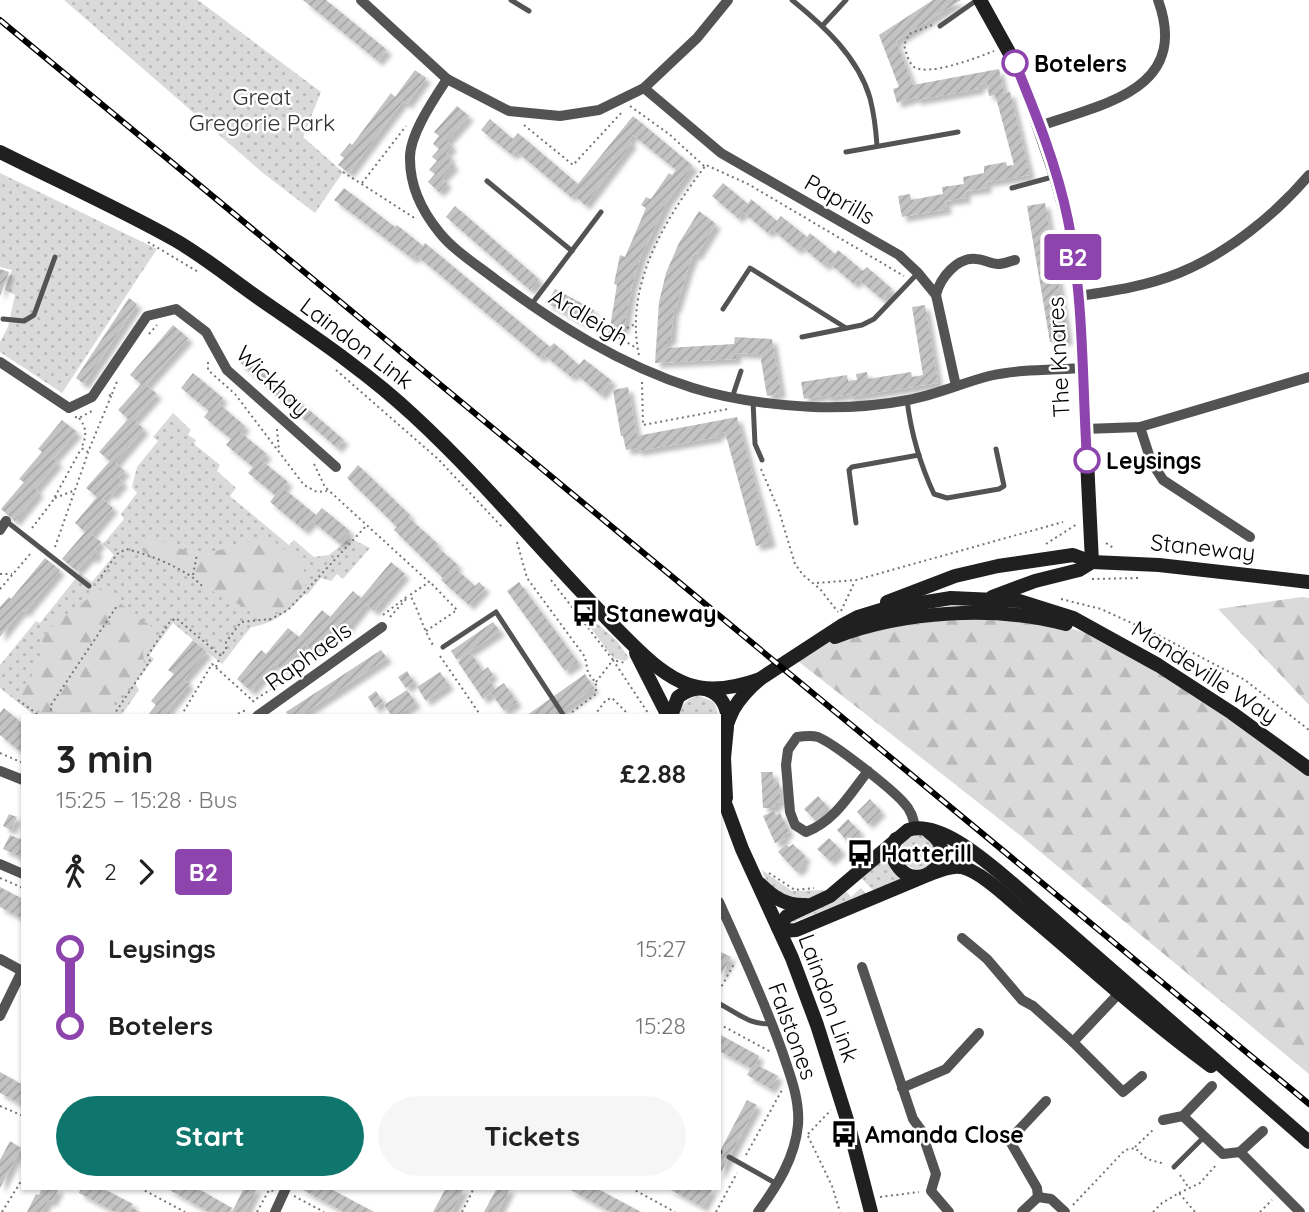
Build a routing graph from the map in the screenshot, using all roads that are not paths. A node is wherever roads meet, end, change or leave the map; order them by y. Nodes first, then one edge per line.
1 (361, 0) edge
2 (511, 0) edge
3 (728, 0) edge
4 (792, 0) edge
5 (846, 0) edge
6 (979, 0) edge
7 (1158, 0) edge
8 (529, 11) dead end
9 (823, 25) junction
10 (936, 25) road end
11 (447, 79) junction
12 (644, 88) junction
13 (1040, 126) junction
14 (958, 132) dead end
15 (877, 146) junction
16 (0, 152) edge
17 (846, 152) dead end
18 (1309, 175) edge
19 (1056, 176) junction
20 (487, 181) dead end
21 (1012, 188) dead end
22 (601, 212) dead end
23 (572, 251) junction
24 (55, 257) dead end
25 (1015, 260) dead end
26 (915, 277) junction
27 (936, 295) junction
28 (1079, 296) junction
29 (531, 305) junction
30 (723, 309) dead end
31 (1, 321) edge
32 (846, 328) junction
33 (802, 337) dead end
34 (0, 362) edge
35 (1084, 369) junction
36 (741, 371) dead end
37 (1309, 377) edge
38 (956, 386) junction
39 (732, 398) junction
40 (907, 400) junction
41 (753, 401) junction
42 (1140, 426) junction
43 (1085, 429) junction
44 (996, 449) dead end
45 (919, 455) junction
46 (760, 462) road end
47 (336, 467) dead end
48 (6, 521) joint
49 (856, 523) dead end
50 (0, 530) edge
51 (1250, 537) dead end
52 (1092, 562) junction
53 (1309, 582) edge
54 (89, 586) road end
55 (989, 598) junction
56 (942, 615) junction
57 (858, 617) junction
58 (380, 622) road end
59 (1111, 639) junction
60 (630, 642) junction
61 (812, 646) junction
62 (443, 648) dead end
63 (760, 679) junction
64 (702, 688) junction
65 (260, 714) edge
66 (565, 714) edge
67 (669, 714) edge
68 (671, 714) edge
69 (725, 728) edge
70 (1309, 769) edge
71 (0, 771) edge
72 (867, 771) junction
73 (21, 779) edge
74 (721, 793) edge
75 (726, 806) junction
76 (919, 828) junction
77 (896, 839) junction
78 (0, 864) edge
79 (757, 871) junction
80 (21, 873) edge
81 (925, 876) junction
82 (818, 895) junction
83 (721, 907) edge
84 (806, 926) junction
85 (778, 927) junction
86 (962, 937) dead end
87 (792, 958) junction
88 (0, 959) edge
89 (862, 967) dead end
90 (21, 970) edge
91 (21, 973) edge
92 (1124, 988) junction
93 (721, 1005) edge
94 (0, 1016) edge
95 (772, 1023) junction
96 (979, 1033) dead end
97 (1073, 1042) junction
98 (1142, 1076) dead end
99 (1212, 1086) dead end
100 (902, 1088) junction
101 (1046, 1101) dead end
102 (1183, 1116) junction
103 (1163, 1120) road end
104 (1262, 1132) dead end
105 (1205, 1136) junction
106 (1309, 1142) edge
107 (1240, 1152) junction
108 (729, 1157) dead end
109 (1174, 1167) road end
110 (777, 1184) junction
111 (284, 1190) edge
112 (1038, 1197) junction
113 (869, 1206) edge
114 (759, 1211) edge
115 (275, 1212) edge
116 (950, 1212) edge
117 (1022, 1212) edge
118 (1065, 1212) edge
119 (1300, 1212) edge

1 - 11 street
2 - 8 lane
3 - 12 street
4 - 9 lane
5 - 9 lane
6 - 10 lane
6 - 13 main road, The Knares
7 - 13 street
9 - 15 lane
11 - 12 street
11 - 29 street, Ardleigh
12 - 26 street, Paprills
13 - 19 main road, The Knares
14 - 15 lane
15 - 17 lane
16 - 60 main road, Laindon Link
18 - 28 street
19 - 21 lane
19 - 28 main road, The Knares
20 - 23 lane
22 - 23 lane
23 - 29 lane
24 - 31 lane
25 - 27 street
26 - 27 street, Paprills
26 - 32 lane
27 - 38 street, Paprills
28 - 35 main road, The Knares
29 - 39 street, Ardleigh
30 - 32 lane
32 - 33 lane
34 - 47 street, Wickhay
35 - 38 street, Ardleigh
35 - 43 main road, The Knares
36 - 39 lane
37 - 42 street
38 - 40 street, Ardleigh
39 - 41 street, Ardleigh
40 - 41 street, Ardleigh
40 - 45 lane
41 - 46 lane
42 - 43 street
42 - 51 street
43 - 52 main road, The Knares
44 - 45 lane
45 - 49 lane
48 - 50 street
48 - 54 lane
52 - 53 main road, Staneway
52 - 55 main road, Staneway
52 - 57 main road, Staneway
55 - 56 main road, Staneway
55 - 57 main road, Mandeville Way
55 - 59 main road, Mandeville Way
56 - 59 main road, Mandeville Way
56 - 61 main road, Mandeville Way
57 - 61 main road, Mandeville Way
58 - 65 street, Raphaels
59 - 70 main road, Mandeville Way
60 - 64 main road, Laindon Link
60 - 67 main road, Laindon Link
61 - 63 main road, Mandeville Way
62 - 66 lane
63 - 64 main road, Mandeville Way
63 - 69 main road, Mandeville Way
64 - 68 main road
64 - 69 main road
69 - 75 main road, Laindon Link
71 - 73 street
72 - 72 street
72 - 76 street
74 - 75 main road, Laindon Link
75 - 79 main road, Laindon Link
76 - 77 main road
76 - 81 main road
76 - 92 main road
77 - 81 main road
77 - 82 main road
78 - 80 street
79 - 82 main road
79 - 85 main road, Laindon Link
81 - 84 main road
81 - 92 main road
82 - 85 main road
83 - 95 street, Falstones
84 - 85 main road
84 - 87 main road
85 - 87 main road, Laindon Link
86 - 97 street
87 - 113 main road, Laindon Link
88 - 90 street
89 - 100 street
91 - 94 street
92 - 97 street
92 - 106 main road
93 - 95 lane
95 - 110 street, Falstones
96 - 100 street
97 - 98 street
99 - 102 street
100 - 116 street
101 - 112 street
102 - 103 street
102 - 105 street
104 - 107 street
105 - 107 street
105 - 109 lane
107 - 119 street
108 - 110 lane
110 - 114 street, Falstones
111 - 115 street
112 - 117 street
112 - 118 street

